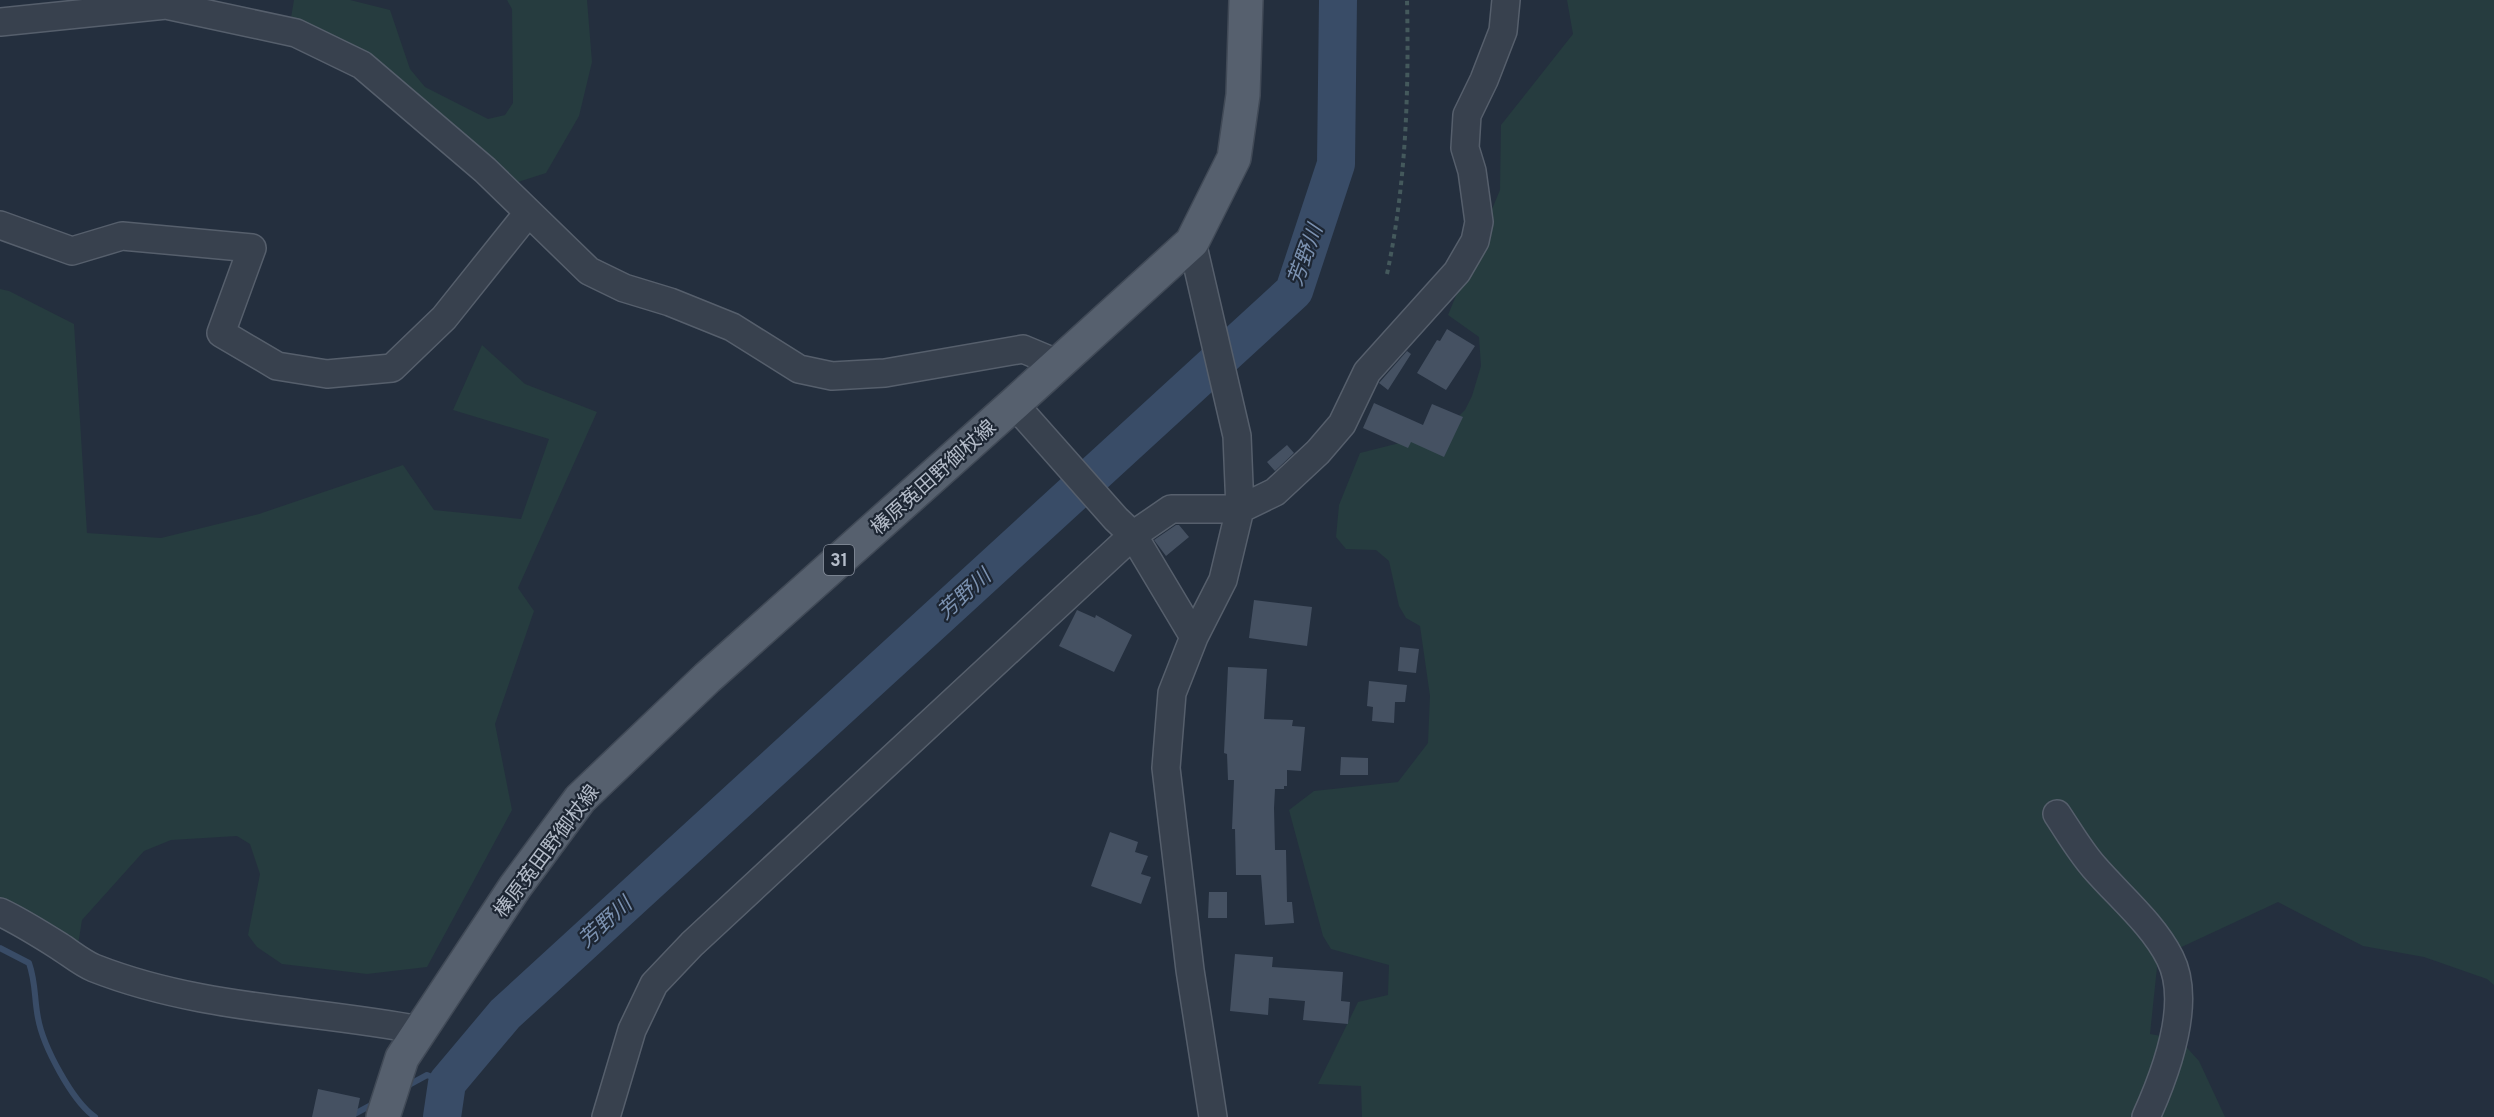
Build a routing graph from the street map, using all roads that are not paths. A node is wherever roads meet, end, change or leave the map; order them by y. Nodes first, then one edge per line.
1 (1246, 0) edge
2 (1506, 0) edge
3 (0, 22) edge
4 (528, 213) junction
5 (0, 225) edge
6 (1194, 249) junction
7 (1059, 364) junction
8 (1020, 410) junction
9 (1240, 509) junction
10 (1124, 527) junction
11 (1194, 637) junction
12 (2057, 814) dead end
13 (0, 912) edge
14 (420, 1030) junction
15 (383, 1117) edge
16 (606, 1117) edge
17 (1213, 1117) edge
18 (2146, 1117) edge

1 - 6 main road, 榛原菟田野御杖線 / 31
2 - 9 street
3 - 4 street
4 - 5 street
4 - 7 street
6 - 7 main road, 榛原菟田野御杖線 / 31
6 - 9 street
7 - 8 main road, 榛原菟田野御杖線 / 31
8 - 10 street
8 - 14 main road, 榛原菟田野御杖線 / 31
9 - 10 street
9 - 11 street
10 - 11 street
10 - 16 street
11 - 17 street
12 - 18 street
13 - 14 street
14 - 15 main road, 榛原菟田野御杖線 / 31

